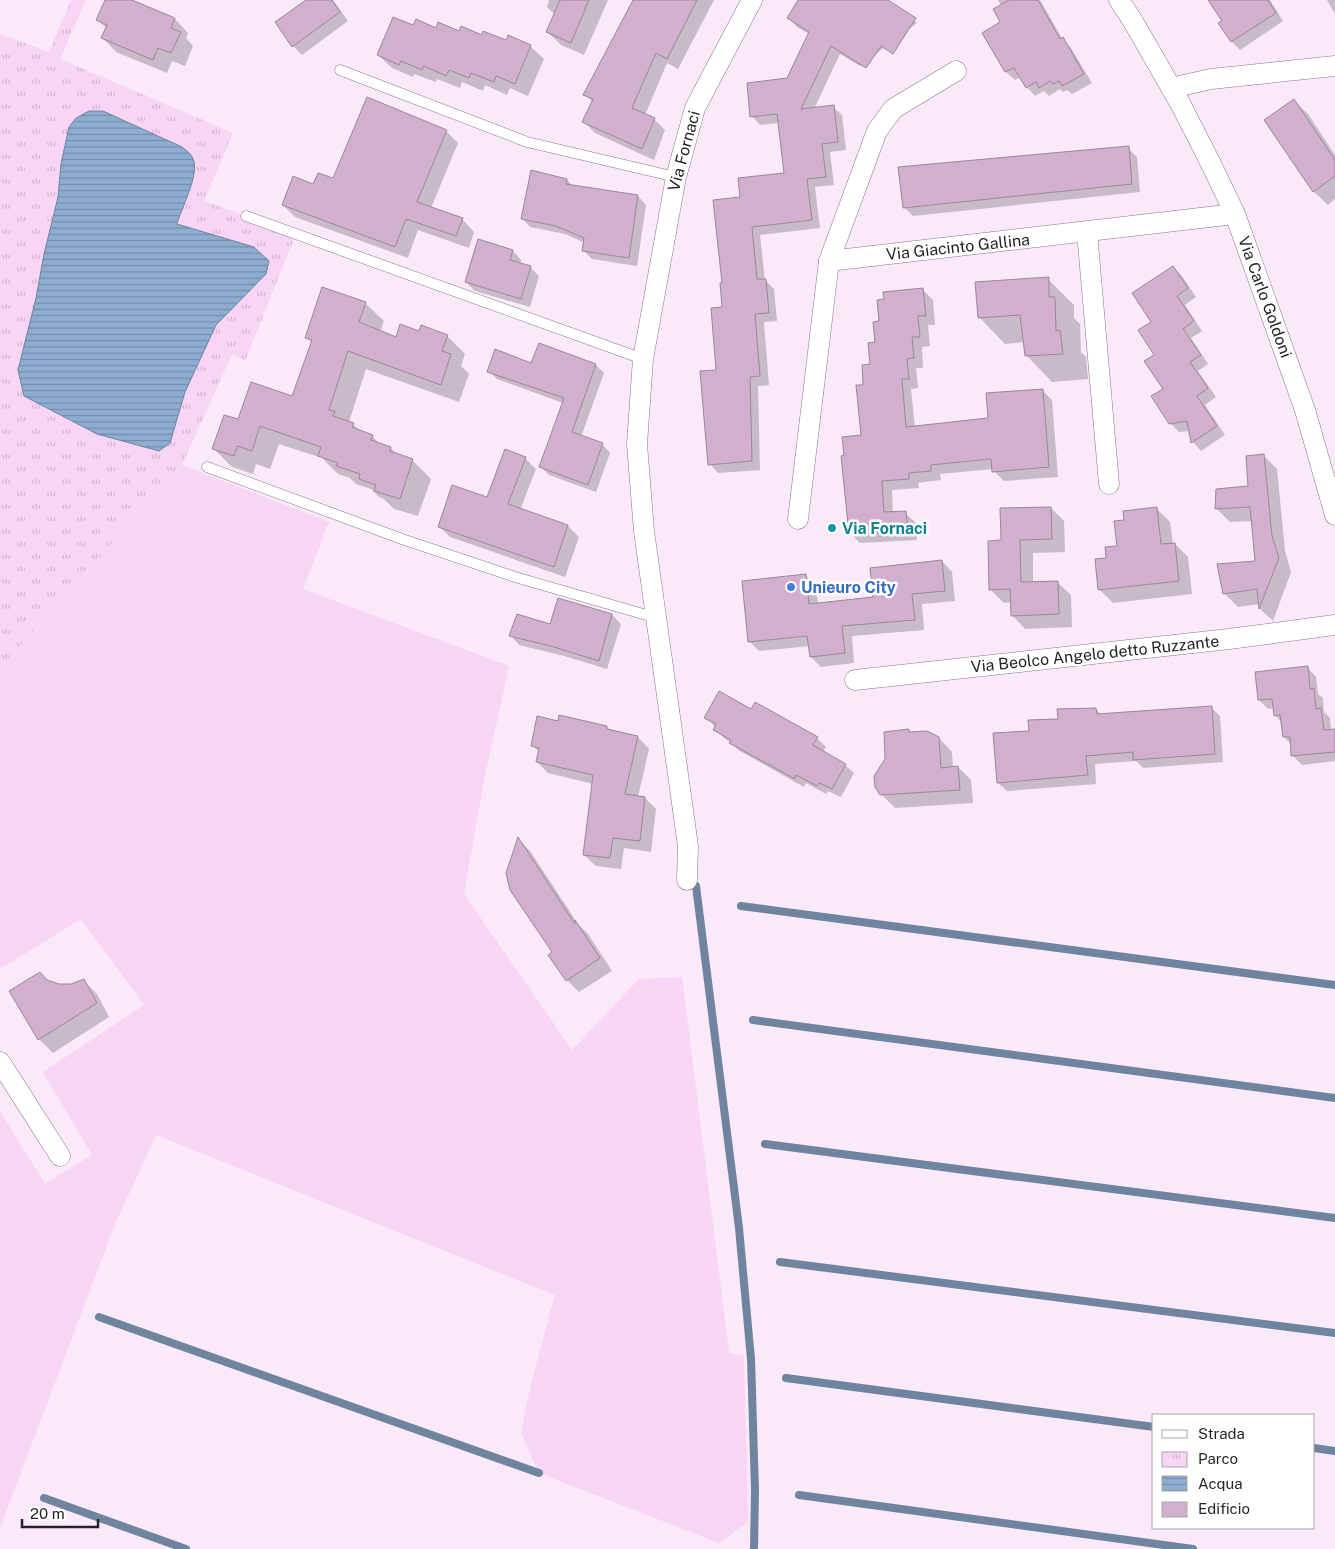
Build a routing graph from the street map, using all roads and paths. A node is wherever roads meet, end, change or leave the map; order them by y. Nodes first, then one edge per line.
1 (752, 0) edge
2 (1118, 0) edge
3 (1335, 66) edge
4 (340, 70) dead end
5 (956, 71) dead end
6 (1171, 88) junction
7 (676, 177) junction
8 (1235, 214) junction
9 (246, 216) dead end
10 (1087, 232) junction
11 (829, 261) junction
12 (643, 359) junction
13 (207, 467) dead end
14 (1109, 484) dead end
15 (1335, 515) edge
16 (798, 519) dead end
17 (657, 618) junction
18 (1335, 625) edge
19 (855, 680) dead end
20 (687, 880) dead end
21 (0, 1062) edge
22 (60, 1156) dead end

1 - 7 street, Via Fornaci
2 - 6 street, Via Carlo Goldoni
3 - 6 street
4 - 7 lane
5 - 11 street
6 - 8 street, Via Carlo Goldoni
7 - 12 street, Via Fornaci
8 - 10 street, Via Giacinto Gallina
8 - 15 street, Via Carlo Goldoni
9 - 12 lane
10 - 11 street, Via Giacinto Gallina
10 - 14 street
11 - 16 street
12 - 17 street, Via Fornaci
13 - 17 lane
17 - 20 street, Via Fornaci
18 - 19 street, Via Beolco Angelo detto Ruzzante
21 - 22 street

